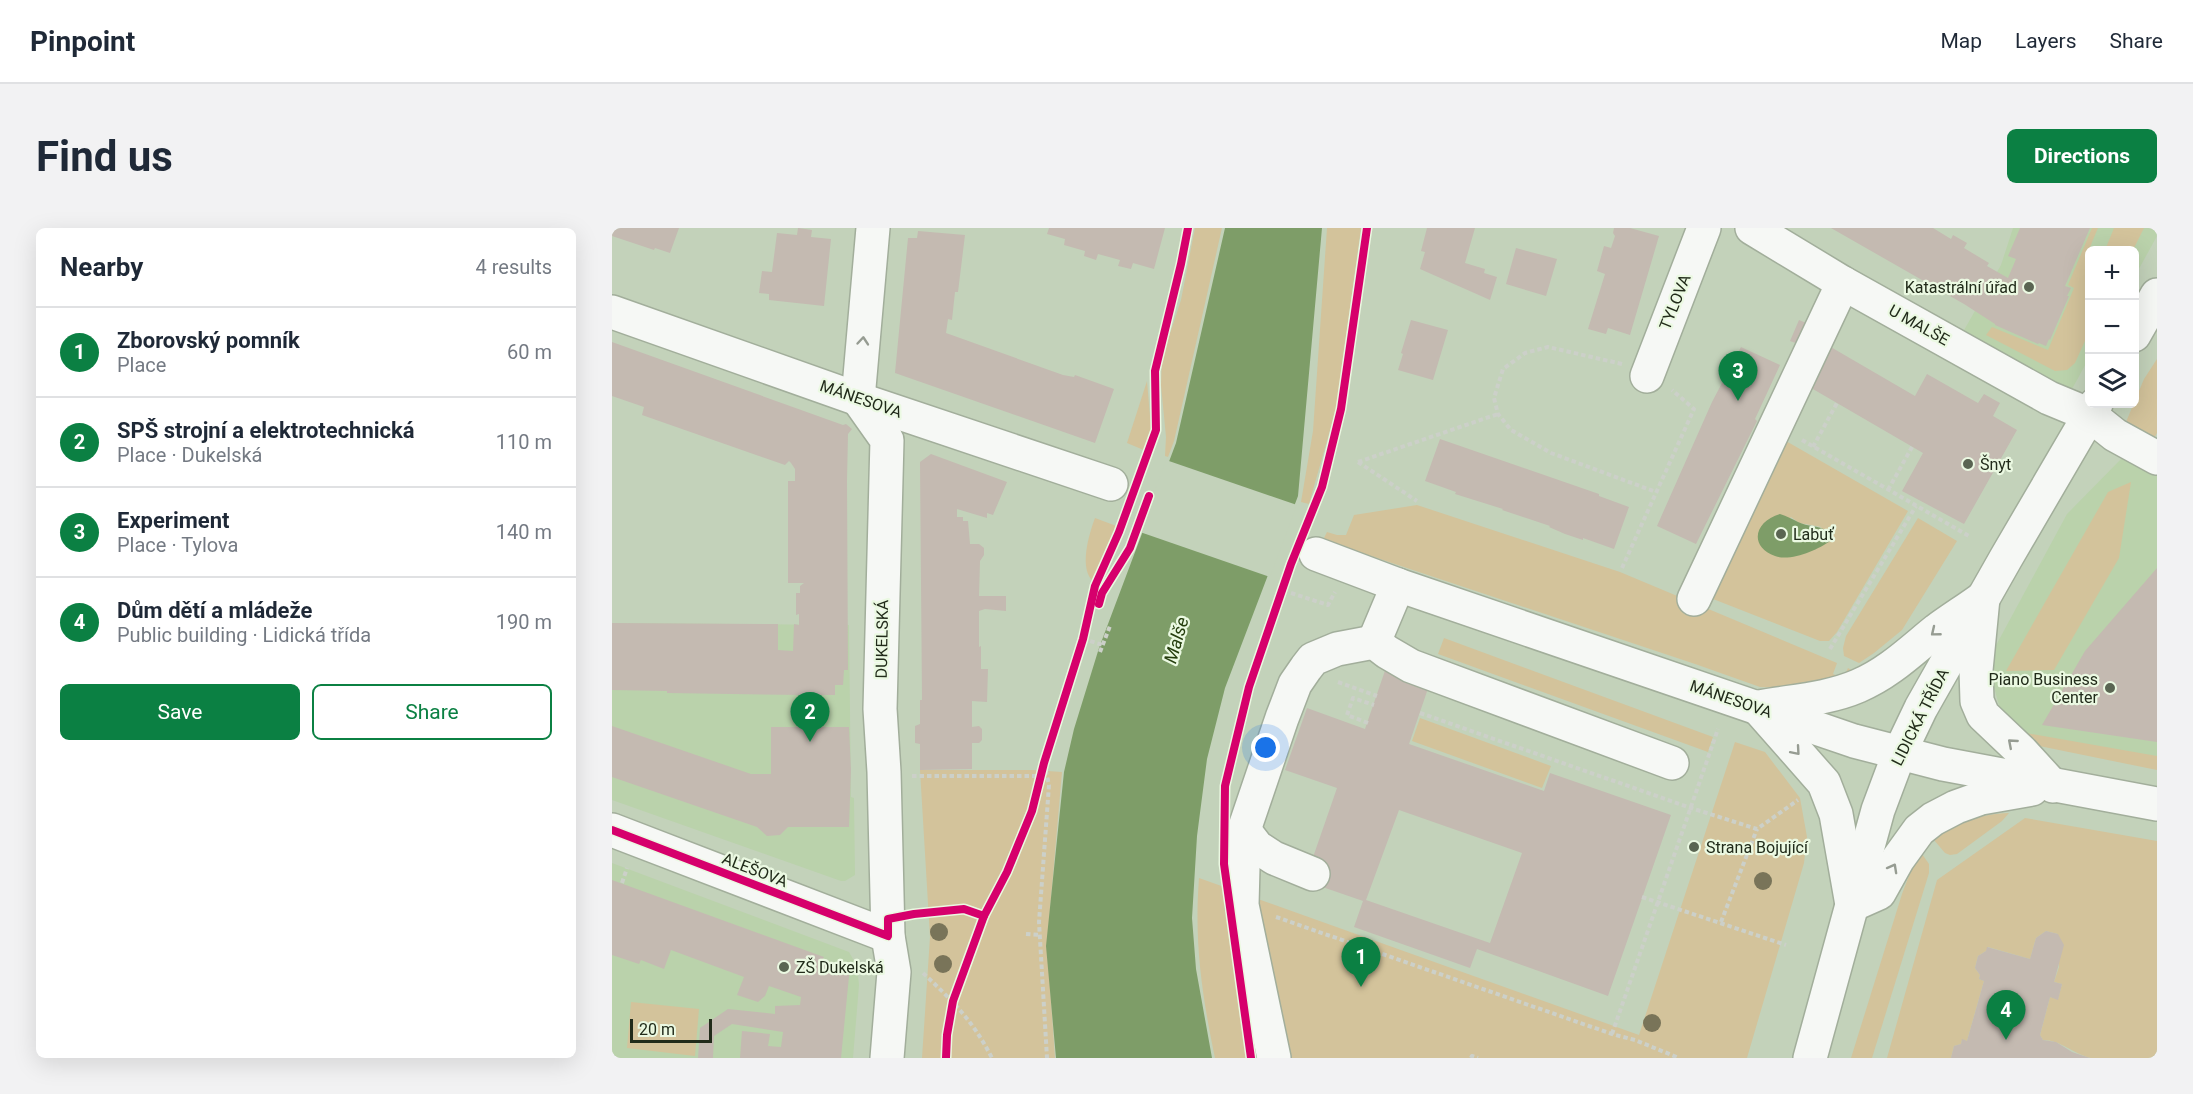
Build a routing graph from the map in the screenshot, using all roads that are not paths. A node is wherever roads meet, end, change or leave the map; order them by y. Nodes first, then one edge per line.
1 (873, 228) edge
2 (1704, 228) edge
3 (1752, 228) edge
4 (1843, 283) junction
5 (2157, 295) edge
6 (612, 312) edge
7 (2139, 326) edge
8 (2157, 337) edge
9 (2139, 343) edge
10 (1647, 373) road end
11 (858, 399) junction
12 (2093, 409) edge
13 (2157, 458) edge
14 (1111, 484) dead end
15 (1316, 554) dead end
16 (1398, 585) junction
17 (1983, 598) junction
18 (1694, 599) dead end
19 (1374, 642) junction
20 (1757, 707) junction
21 (1899, 754) junction
22 (1672, 764) dead end
23 (2053, 786) junction
24 (2157, 804) edge
25 (612, 830) edge
26 (1244, 830) junction
27 (1313, 874) dead end
28 (1851, 905) junction
29 (888, 936) junction
30 (887, 1058) edge
31 (1274, 1058) edge
32 (1810, 1058) edge

11 -> 1 street
2 - 10 street, TYLOVA
3 - 4 street, U MALŠE
4 - 12 street, U MALŠE
4 - 18 street
5 - 7 street
6 - 11 street, MÁNESOVA
8 - 9 street
11 - 14 street, MÁNESOVA
11 - 29 street, DUKELSKÁ
12 - 13 street, U MALŠE
12 - 17 street, LIDICKÁ TŘÍDA
15 - 16 street, MÁNESOVA
16 - 19 street
16 - 20 street, MÁNESOVA
17 -> 20 street
17 - 21 street, LIDICKÁ TŘÍDA
23 -> 17 street
19 - 22 street
19 - 26 street
20 - 21 street, MÁNESOVA
20 -> 28 street
21 - 23 street, MÁNESOVA
21 - 28 street, LIDICKÁ TŘÍDA
23 - 24 street, MÁNESOVA
28 -> 23 street
25 - 29 street, ALEŠOVA
26 - 27 street
26 - 31 street
28 - 32 street, LIDICKÁ TŘÍDA
29 - 30 street, DUKELSKÁ

